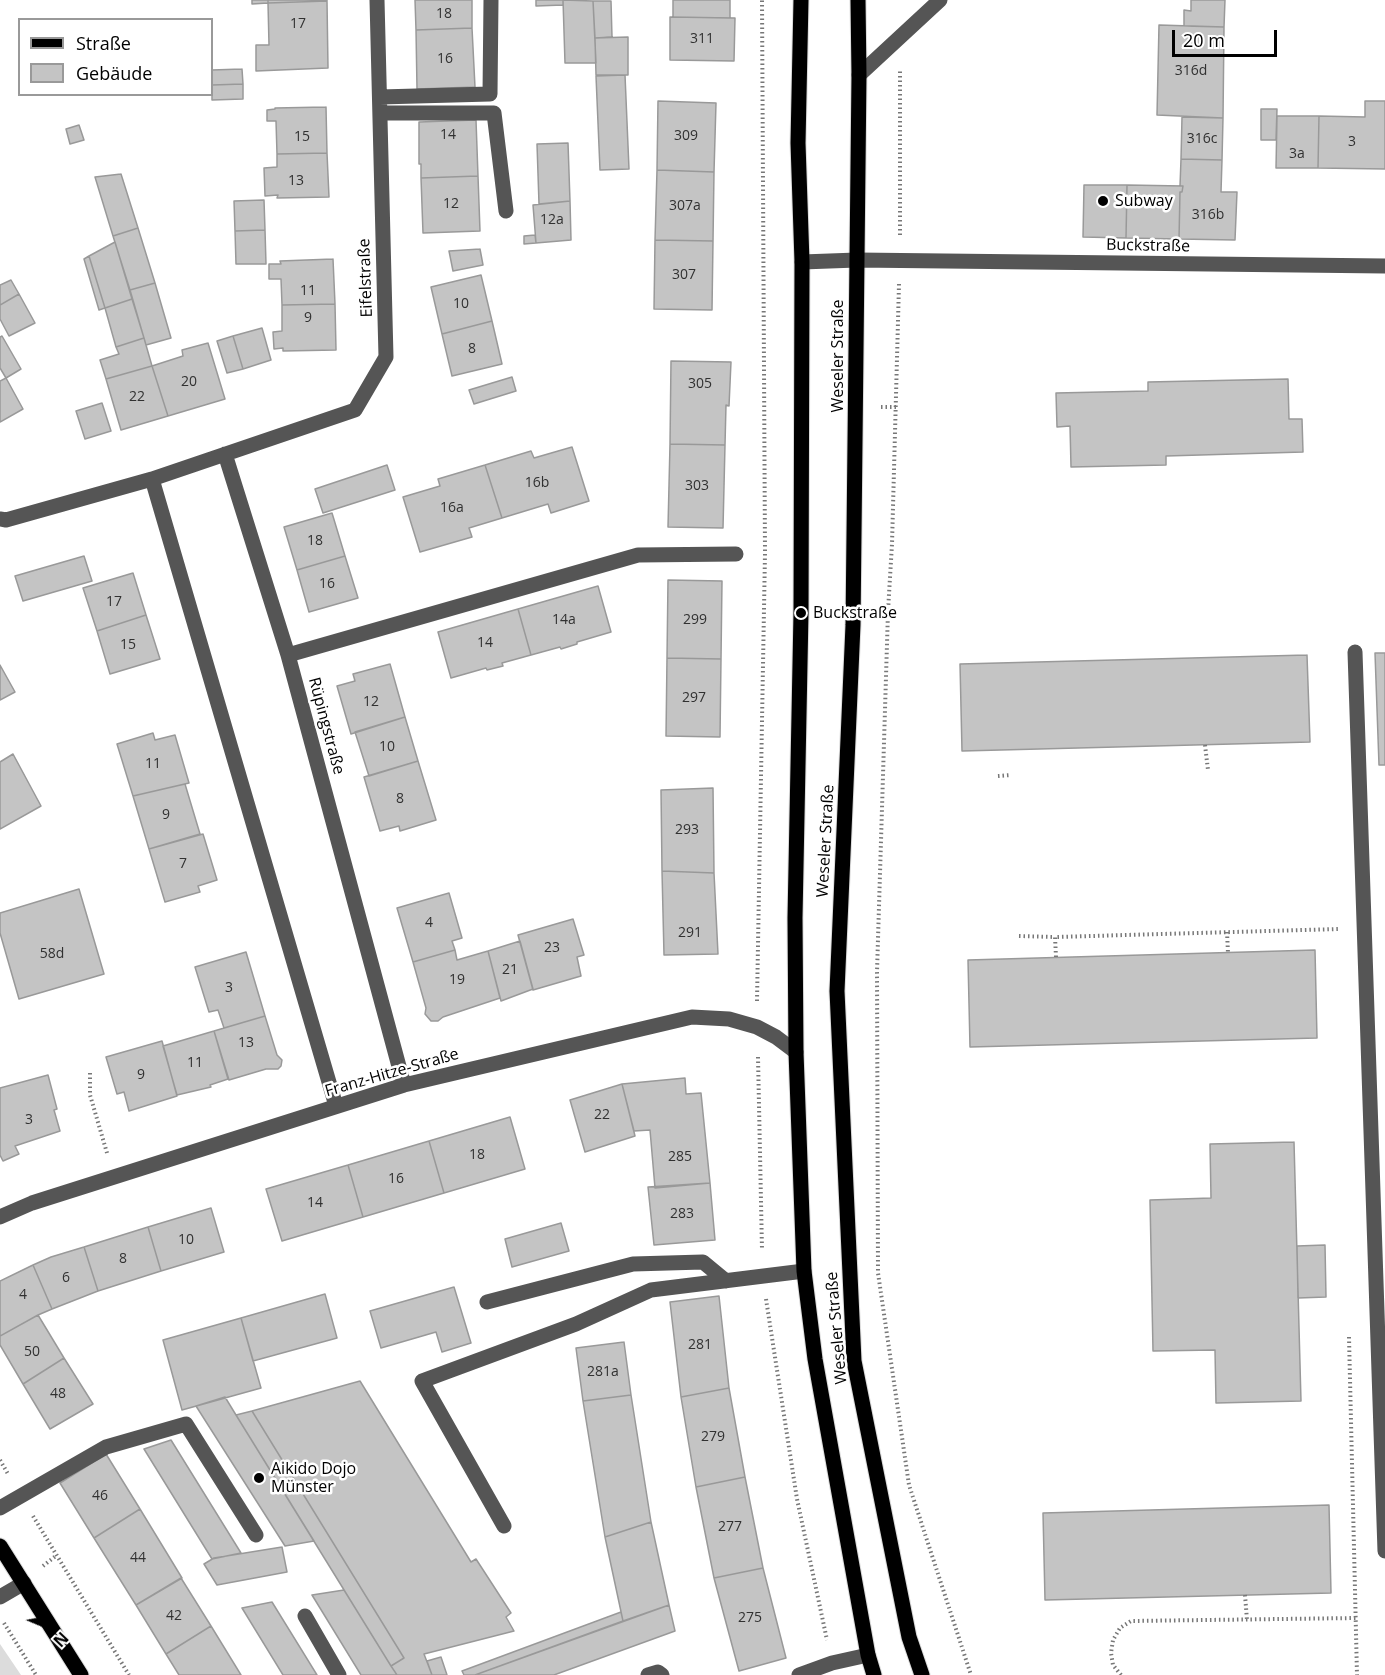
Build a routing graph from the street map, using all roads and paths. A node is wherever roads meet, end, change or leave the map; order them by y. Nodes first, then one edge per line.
1 (377, 0) edge
2 (491, 0) edge
3 (801, 0) edge
4 (858, 0) edge
5 (940, 0) edge
6 (900, 37) junction
7 (860, 75) junction
8 (380, 97) junction
9 (380, 113) junction
10 (506, 211) dead end
11 (856, 260) junction
12 (802, 262) junction
13 (899, 262) junction
14 (1385, 266) edge
15 (225, 454) junction
16 (152, 479) junction
17 (0, 519) edge
18 (736, 554) dead end
19 (1355, 652) dead end
20 (288, 655) junction
21 (1205, 745) dead end
22 (1208, 770) dead end
23 (998, 776) dead end
24 (1011, 776) dead end
25 (1340, 929) dead end
26 (1227, 932) junction
27 (1019, 936) dead end
28 (1055, 937) junction
29 (1228, 953) dead end
30 (1056, 957) dead end
31 (796, 1052) junction
32 (90, 1073) dead end
33 (404, 1085) junction
34 (336, 1106) junction
35 (114, 1177) junction
36 (0, 1217) edge
37 (804, 1271) junction
38 (726, 1281) junction
39 (487, 1302) dead end
40 (0, 1460) edge
41 (21, 1495) junction
42 (0, 1508) edge
43 (504, 1526) dead end
44 (256, 1535) dead end
45 (0, 1546) edge
46 (1385, 1551) edge
47 (24, 1583) junction
48 (1245, 1595) dead end
49 (0, 1597) edge
50 (305, 1616) dead end
51 (0, 1617) edge
52 (1356, 1618) dead end
53 (1247, 1620) junction
54 (868, 1655) junction
55 (36, 1675) edge
56 (81, 1675) edge
57 (129, 1675) edge
58 (339, 1675) edge
59 (648, 1675) edge
60 (662, 1675) edge
61 (799, 1675) edge
62 (874, 1675) edge
63 (922, 1675) edge
64 (971, 1675) edge
65 (1121, 1675) edge

1 - 8 street, Eifelstraße
2 - 8 street
3 - 12 main road, Weseler Straße
4 - 7 main road, Weseler Straße
5 - 6 street
6 - 7 street
6 - 13 path
7 - 11 main road, Weseler Straße
8 - 9 street, Eifelstraße
9 - 10 street
9 - 15 street, Eifelstraße
11 - 12 street, Buckstraße
11 - 13 street, Buckstraße
11 - 63 main road, Weseler Straße
12 - 31 main road, Weseler Straße
13 - 14 street, Buckstraße
13 - 64 path
15 - 16 street
15 - 20 street, Rüpingstraße
16 - 17 street
16 - 34 street
18 - 20 street
19 - 46 street
20 - 33 street, Rüpingstraße
21 - 22 path
23 - 24 path
25 - 26 path
26 - 28 path
26 - 29 path
27 - 28 path
28 - 30 path
31 - 33 street, Franz-Hitze-Straße
31 - 37 main road, Weseler Straße
32 - 35 path
33 - 34 street, Franz-Hitze-Straße
34 - 35 street, Franz-Hitze-Straße
35 - 36 street, Franz-Hitze-Straße
37 - 38 street
37 - 54 main road, Weseler Straße
38 - 39 street
38 - 43 street
40 - 41 path
41 - 42 street
41 - 44 street
41 - 57 path
45 - 47 main road
47 - 49 street
47 - 56 main road
48 - 53 path
50 - 58 street
51 - 55 path
52 - 53 path
53 - 65 path
54 - 61 street
54 - 62 main road, Weseler Straße
59 - 60 street

